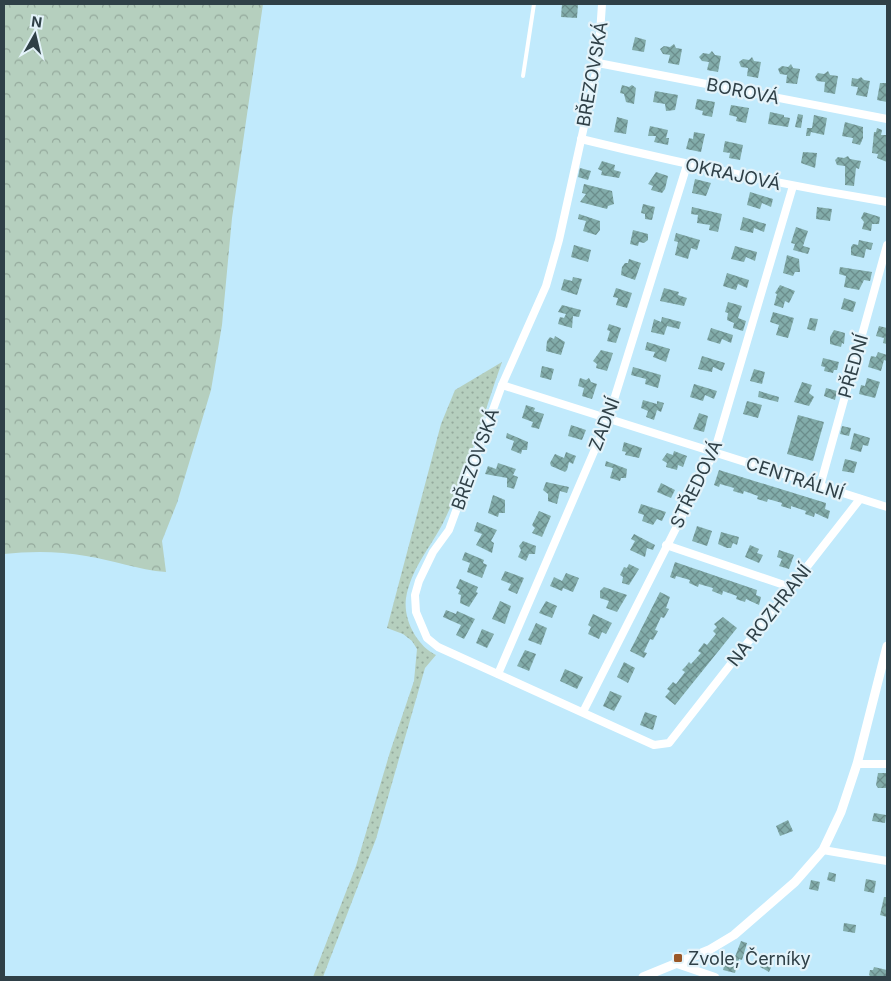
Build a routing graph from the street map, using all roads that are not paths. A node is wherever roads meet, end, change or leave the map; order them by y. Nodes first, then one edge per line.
1 (534, 4) edge
2 (602, 4) edge
3 (598, 63) junction
4 (523, 76) dead end
5 (887, 119) edge
6 (581, 139) junction
7 (687, 165) junction
8 (793, 186) junction
9 (887, 202) edge
10 (887, 246) edge
11 (502, 385) junction
12 (608, 419) junction
13 (714, 453) junction
14 (820, 486) junction
15 (860, 499) junction
16 (887, 507) edge
17 (666, 545) junction
18 (790, 587) junction
19 (887, 646) edge
20 (498, 674) junction
21 (583, 712) junction
22 (680, 731) joint
23 (857, 764) junction
24 (887, 764) edge
25 (823, 850) junction
26 (887, 861) edge
27 (677, 964) junction
28 (643, 977) edge
29 (715, 977) edge

1 - 4 lane
2 - 3 street, BŘEZOVSKÁ
3 - 5 street, BOROVÁ
3 - 6 street, BŘEZOVSKÁ
6 - 7 street, OKRAJOVÁ
6 - 11 street, BŘEZOVSKÁ
7 - 8 street, OKRAJOVÁ
7 - 12 street, ZADNÍ
8 - 9 street, OKRAJOVÁ
8 - 13 street, STŘEDOVÁ
10 - 14 street, PŘEDNÍ
11 - 12 street, CENTRÁLNÍ
11 - 20 street, BŘEZOVSKÁ
12 - 13 street, CENTRÁLNÍ
12 - 20 street, ZADNÍ
13 - 14 street, CENTRÁLNÍ
13 - 17 street, STŘEDOVÁ
14 - 15 street, CENTRÁLNÍ
15 - 16 street, CENTRÁLNÍ
15 - 18 street, NA ROZHRANÍ
17 - 18 street
17 - 21 street, STŘEDOVÁ
18 - 22 street, NA ROZHRANÍ
19 - 23 street
20 - 21 street, BŘEZOVSKÁ
21 - 22 street, BŘEZOVSKÁ
23 - 24 street
23 - 25 street
25 - 26 street
25 - 27 street
27 - 28 street
27 - 29 street

